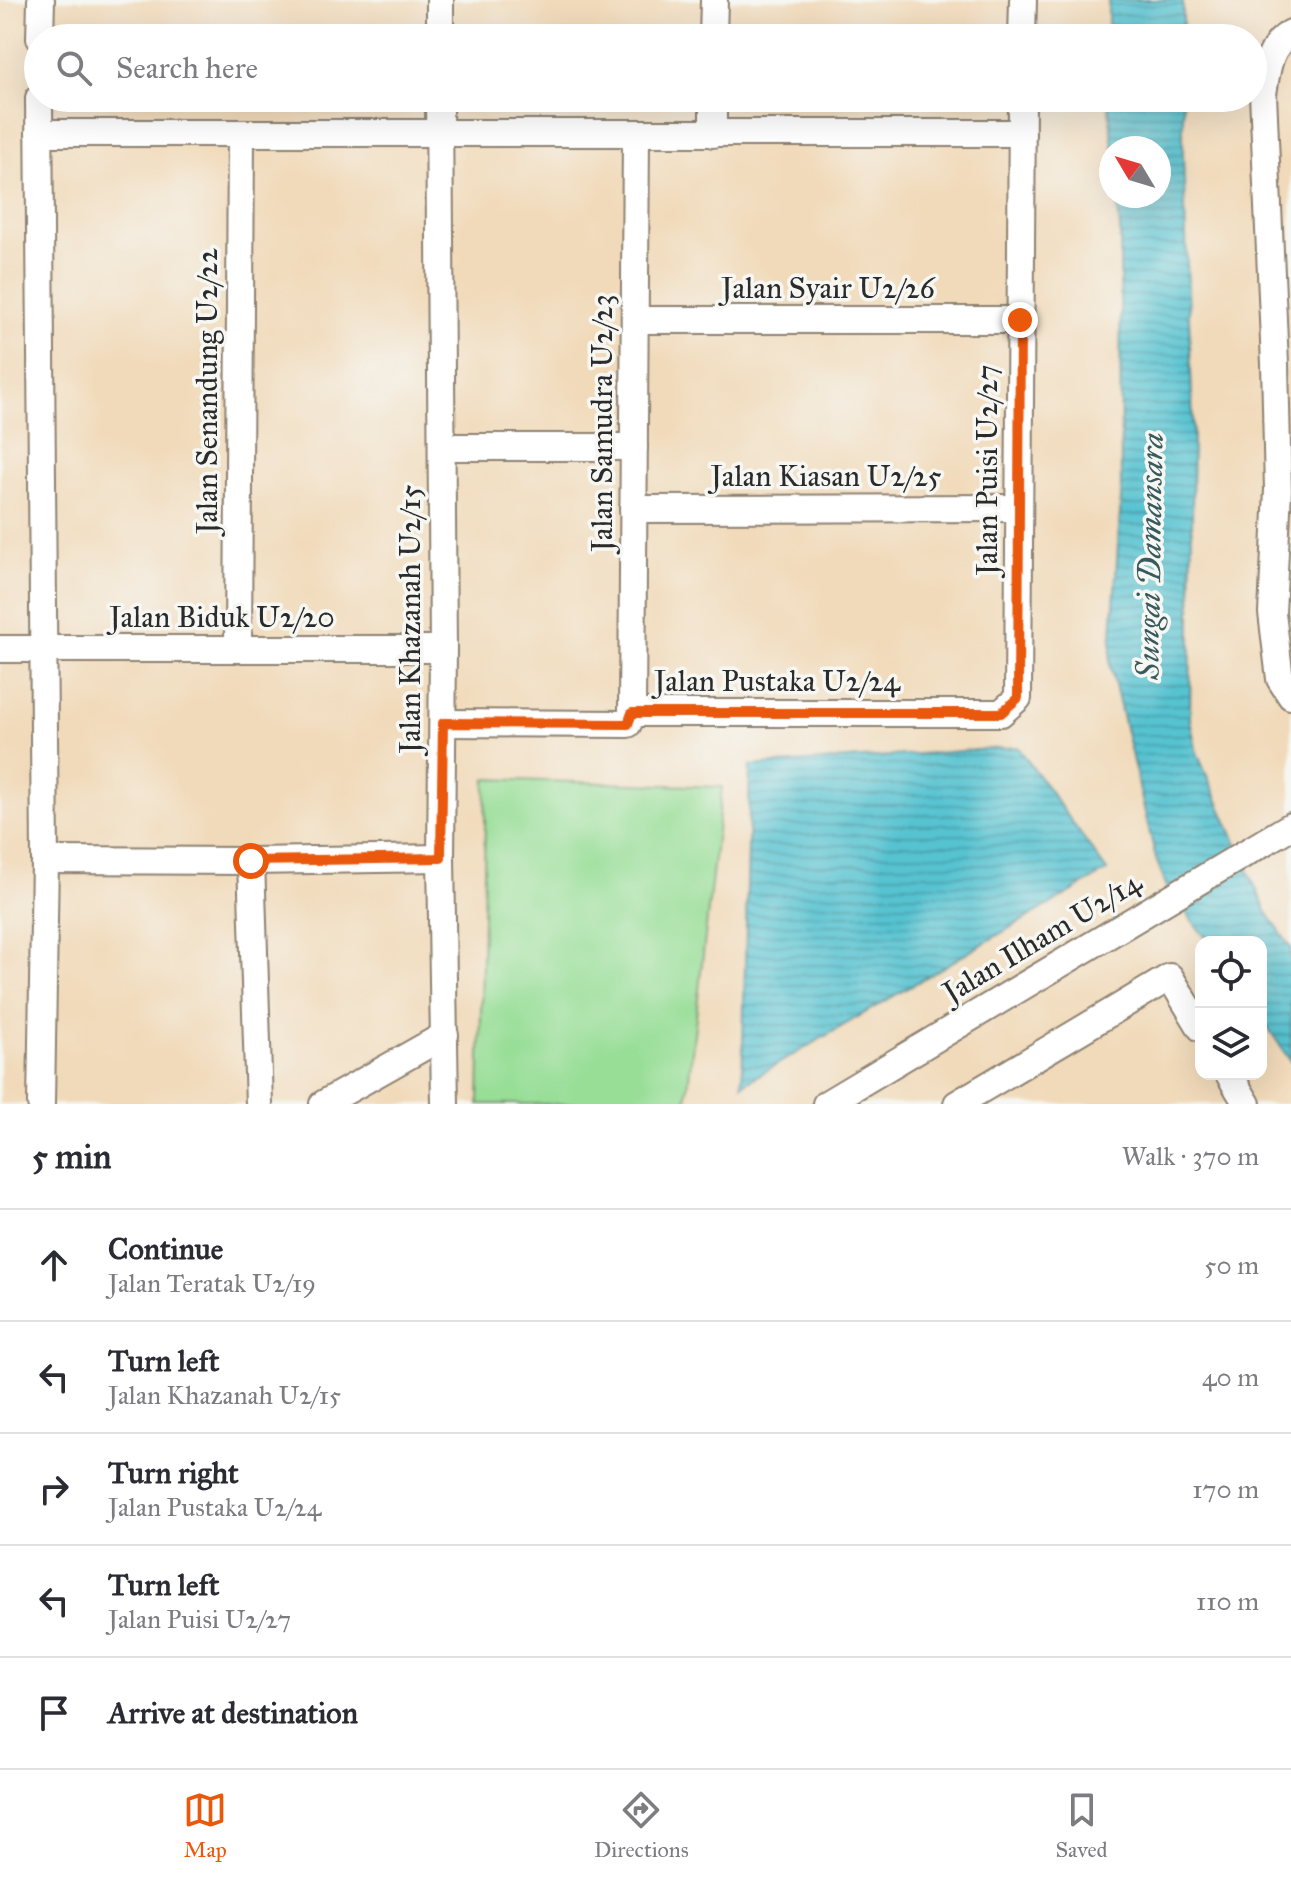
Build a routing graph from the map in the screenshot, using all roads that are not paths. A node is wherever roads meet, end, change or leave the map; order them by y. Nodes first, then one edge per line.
1 (41, 0) edge
2 (440, 0) edge
3 (714, 0) edge
4 (1023, 0) edge
5 (40, 24) edge
6 (440, 24) edge
7 (713, 24) edge
8 (1022, 24) edge
9 (1291, 33) edge
10 (1267, 69) edge
11 (39, 112) edge
12 (439, 112) edge
13 (713, 112) edge
14 (1022, 112) edge
15 (1264, 112) edge
16 (39, 133) junction
17 (241, 133) junction
18 (439, 133) junction
19 (1022, 133) junction
20 (636, 134) junction
21 (713, 134) junction
22 (635, 320) junction
23 (1020, 320) junction
24 (443, 447) junction
25 (634, 447) junction
26 (1284, 486) edge
27 (1019, 508) junction
28 (633, 509) junction
29 (1286, 606) edge
30 (0, 649) edge
31 (42, 649) junction
32 (238, 649) junction
33 (443, 649) junction
34 (1291, 696) edge
35 (1018, 698) joint
36 (632, 713) junction
37 (443, 723) junction
38 (1291, 826) edge
39 (441, 858) junction
40 (45, 860) junction
41 (251, 861) junction
42 (1195, 1018) edge
43 (445, 1035) junction
44 (1233, 1080) edge
45 (998, 1094) edge
46 (41, 1104) edge
47 (259, 1104) edge
48 (323, 1104) edge
49 (445, 1104) edge
50 (826, 1104) edge
51 (957, 1104) edge
52 (1247, 1104) edge

1 - 5 street
2 - 6 street
3 - 7 street
4 - 8 street
9 - 10 street
11 - 16 street
12 - 18 street, Jalan Khazanah U2/15
13 - 21 street
14 - 19 street, Jalan Puisi U2/27
15 - 26 street
16 - 17 street
16 - 31 street
17 - 18 street
17 - 32 street, Jalan Senandung U2/22
18 - 20 street
18 - 24 street, Jalan Khazanah U2/15
19 - 21 street
19 - 23 street, Jalan Puisi U2/27
20 - 21 street
20 - 22 street, Jalan Samudra U2/23
22 - 23 street, Jalan Syair U2/26
22 - 25 street, Jalan Samudra U2/23
23 - 27 street, Jalan Puisi U2/27
24 - 25 street
24 - 33 street, Jalan Khazanah U2/15
25 - 28 street, Jalan Samudra U2/23
26 - 29 street
27 - 28 street, Jalan Kiasan U2/25
27 - 35 street, Jalan Puisi U2/27
28 - 36 street, Jalan Samudra U2/23
29 - 34 street
30 - 31 street, Jalan Biduk U2/20
31 - 32 street, Jalan Biduk U2/20
31 - 40 street
32 - 33 street, Jalan Biduk U2/20
33 - 37 street, Jalan Khazanah U2/15
35 - 36 street, Jalan Pustaka U2/24
36 - 37 street, Jalan Pustaka U2/24
37 - 39 street, Jalan Khazanah U2/15
38 - 50 street, Jalan Ilham U2/14
39 - 41 street
39 - 43 street, Jalan Khazanah U2/15
40 - 41 street
40 - 46 street
41 - 47 street
42 - 45 street
43 - 48 street
43 - 49 street, Jalan Khazanah U2/15
44 - 52 street
45 - 51 street

